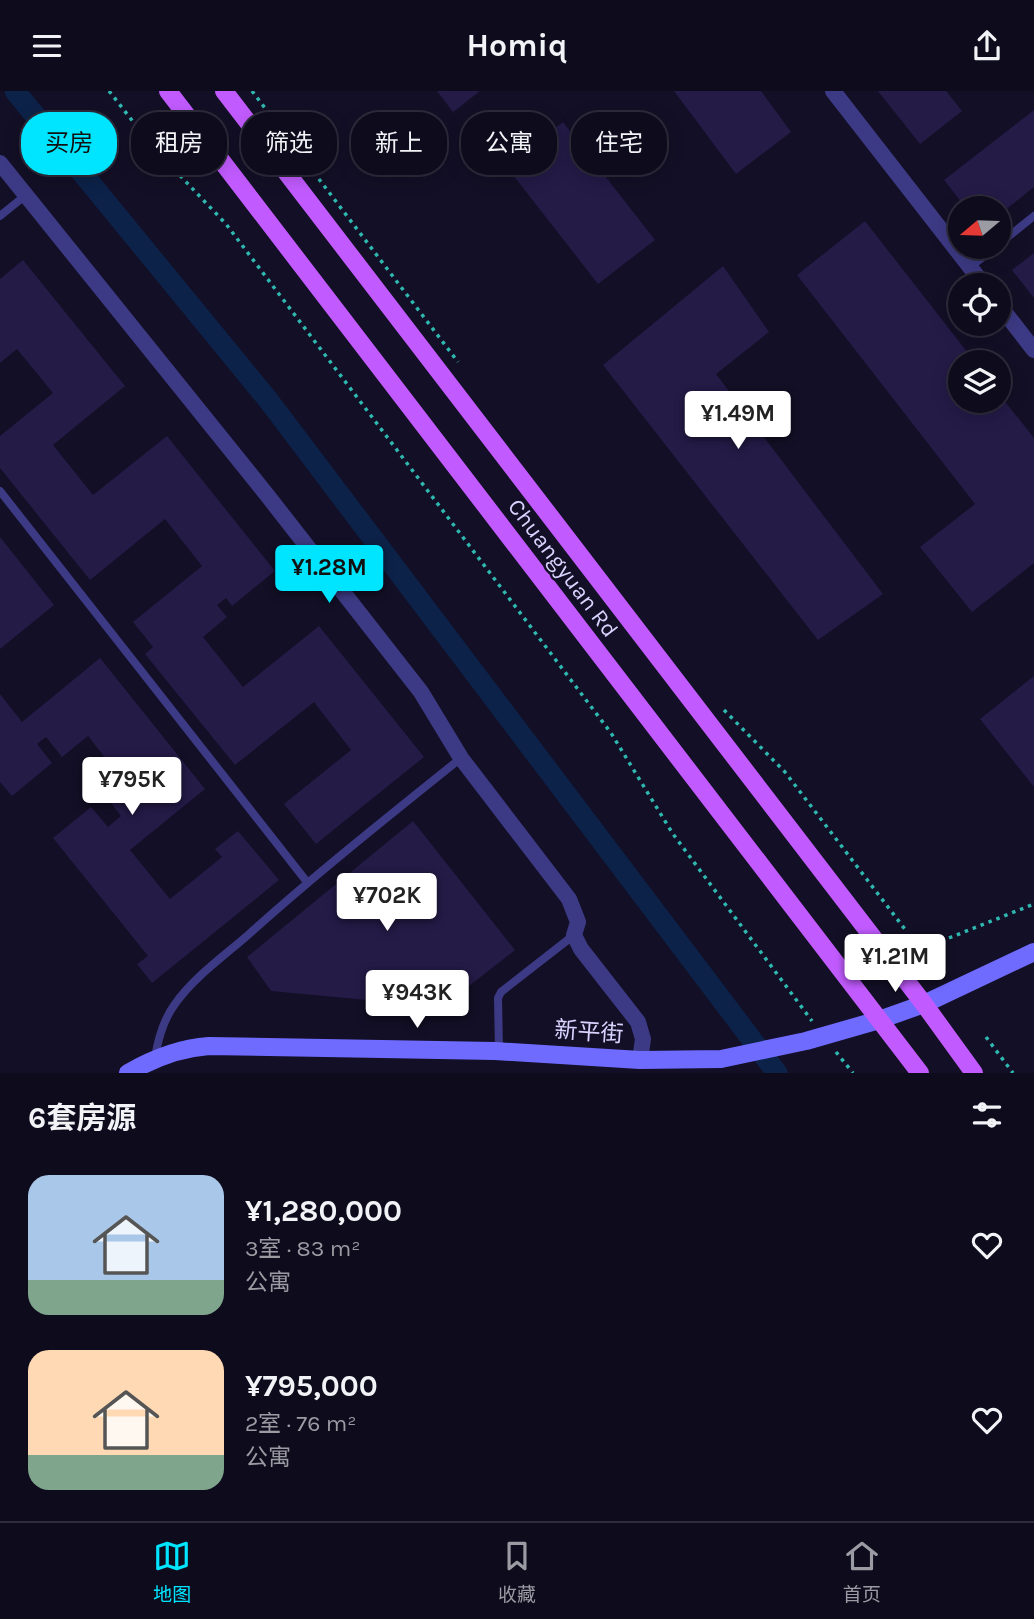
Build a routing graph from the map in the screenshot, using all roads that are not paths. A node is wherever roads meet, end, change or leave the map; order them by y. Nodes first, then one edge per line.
1 (169, 91) edge
2 (224, 91) edge
3 (833, 91) edge
4 (0, 163) edge
5 (26, 195) junction
6 (0, 216) edge
7 (1034, 216) edge
8 (1012, 234) edge
9 (980, 259) edge
10 (970, 267) junction
11 (975, 273) edge
12 (1011, 320) edge
13 (1034, 350) edge
14 (0, 492) edge
15 (461, 758) junction
16 (307, 882) junction
17 (574, 935) junction
18 (1034, 952) edge
19 (924, 1004) junction
20 (879, 1020) junction
21 (499, 1051) junction
22 (155, 1058) junction
23 (640, 1060) junction
24 (128, 1073) edge
25 (920, 1073) edge
26 (974, 1073) edge

1 - 20 main road, Chuangyuan Rd
2 - 19 main road, Chuangyuan Rd
3 - 10 street
4 - 5 street
5 - 6 lane
5 - 15 street
7 - 8 lane
9 - 10 lane
10 - 11 street
12 - 13 street
14 - 16 lane
15 - 16 lane
15 - 17 street
16 - 22 lane
17 - 21 lane
17 - 23 street
18 - 19 main road, 新平街
19 - 20 main road, 新平街
19 - 26 main road, Chuangyuan Rd
20 - 23 main road, 新平街
20 - 25 main road, Chuangyuan Rd
21 - 22 main road, 新平街
21 - 23 main road, 新平街
22 - 24 main road, 新平街

